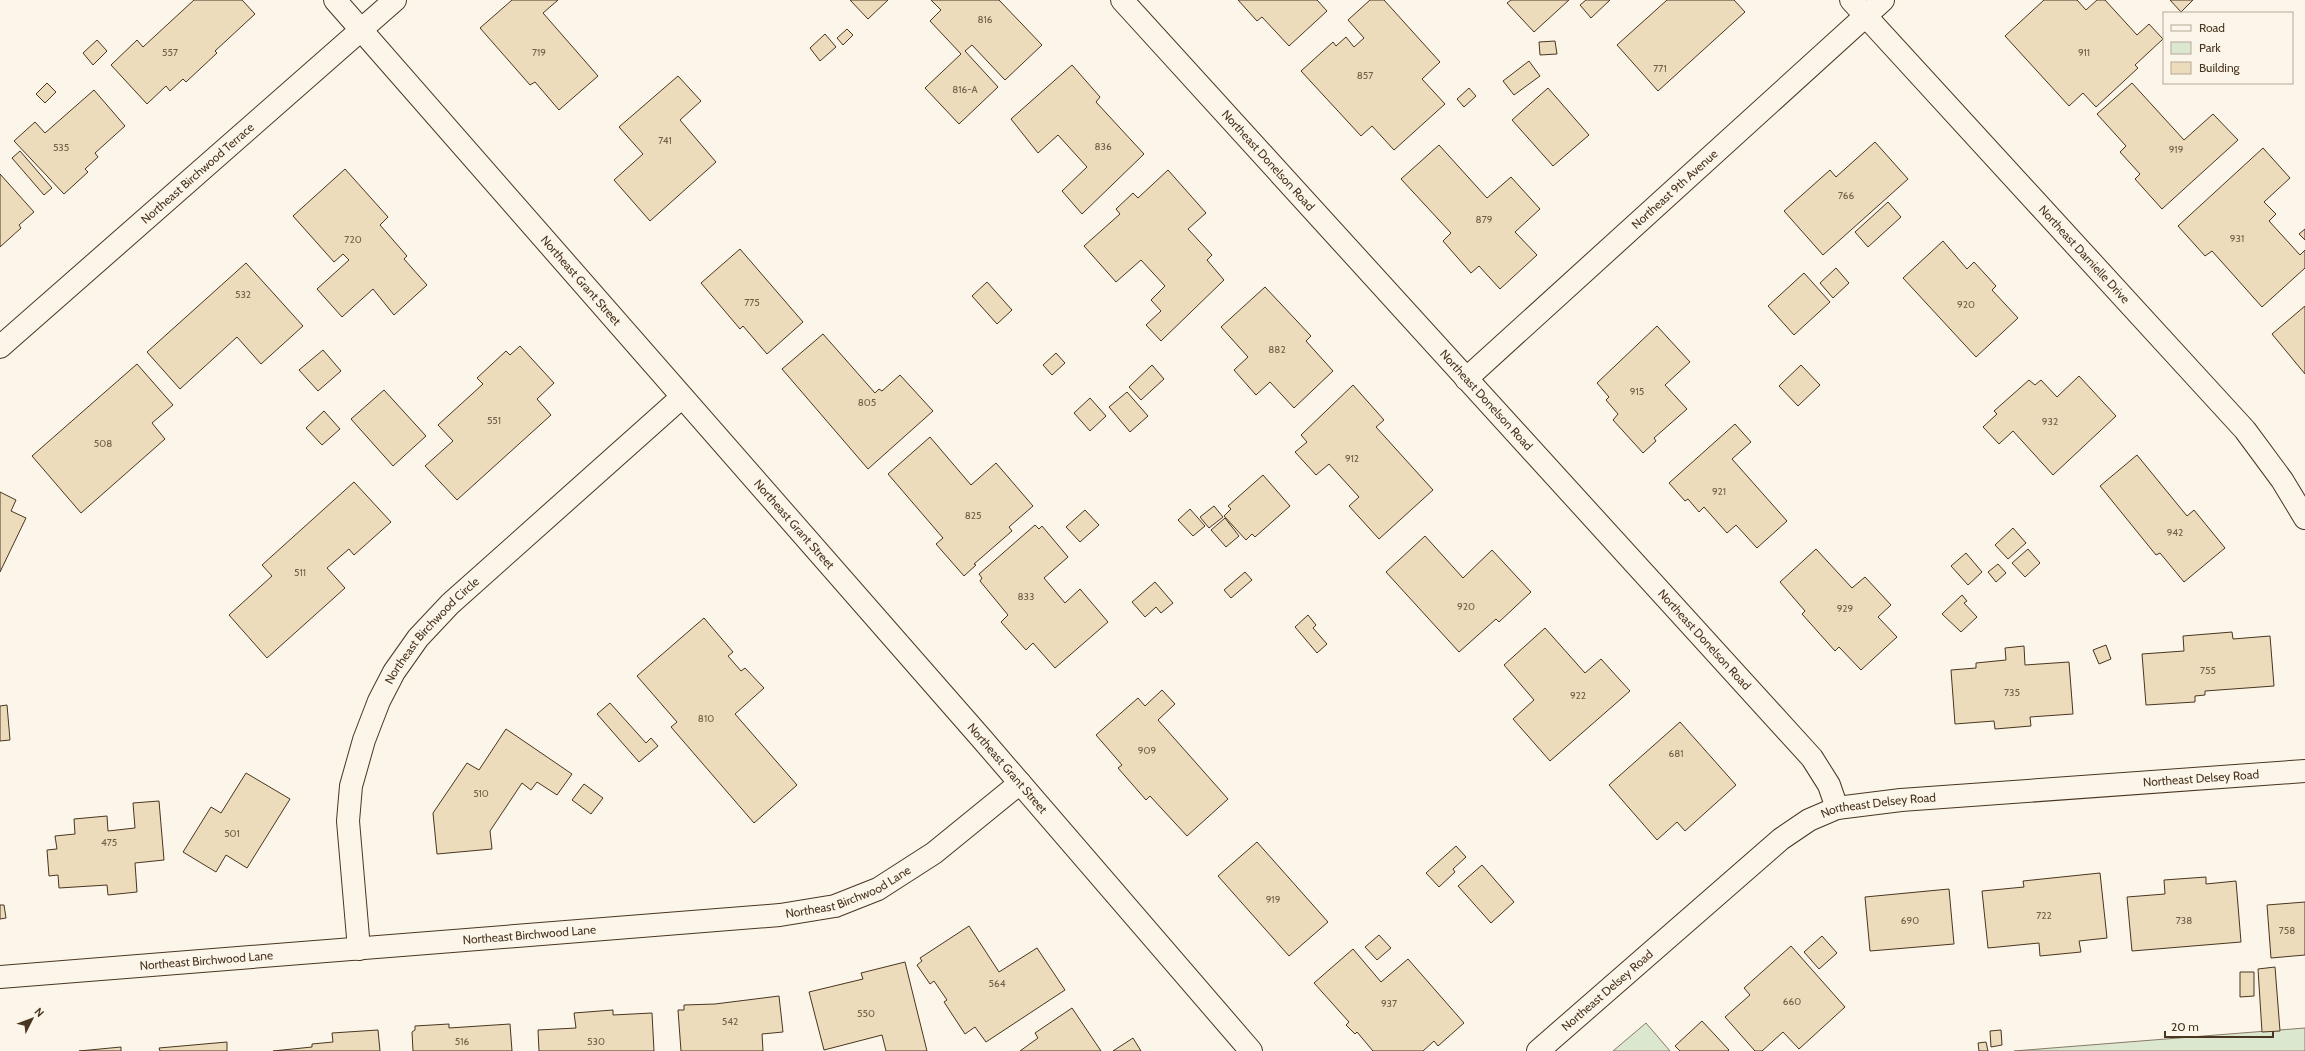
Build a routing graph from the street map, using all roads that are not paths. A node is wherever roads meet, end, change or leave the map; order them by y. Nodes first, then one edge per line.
1 (334, 0) edge
2 (395, 0) edge
3 (1122, 0) edge
4 (1851, 0) edge
5 (1883, 0) edge
6 (1865, 16) junction
7 (360, 29) junction
8 (0, 347) edge
9 (1466, 380) junction
10 (682, 397) junction
11 (2305, 518) edge
12 (2305, 771) edge
13 (1020, 784) junction
14 (1837, 808) junction
15 (359, 949) junction
16 (0, 977) edge
17 (1251, 1051) edge
18 (1538, 1051) edge

1 - 7 street, Northeast Grant Street
2 - 7 street, Northeast Birchwood Terrace
3 - 9 street, Northeast Donelson Road
4 - 6 street, Northeast Darnielle Drive
5 - 6 street, Northeast 9th Avenue
6 - 9 street, Northeast 9th Avenue
6 - 11 street, Northeast Darnielle Drive
7 - 8 street, Northeast Birchwood Terrace
7 - 10 street, Northeast Grant Street
9 - 14 street, Northeast Donelson Road
10 - 13 street, Northeast Grant Street
10 - 15 street, Northeast Birchwood Circle
12 - 14 street, Northeast Delsey Road
13 - 15 street, Northeast Birchwood Lane
13 - 17 street, Northeast Grant Street
14 - 18 street, Northeast Delsey Road
15 - 16 street, Northeast Birchwood Lane

